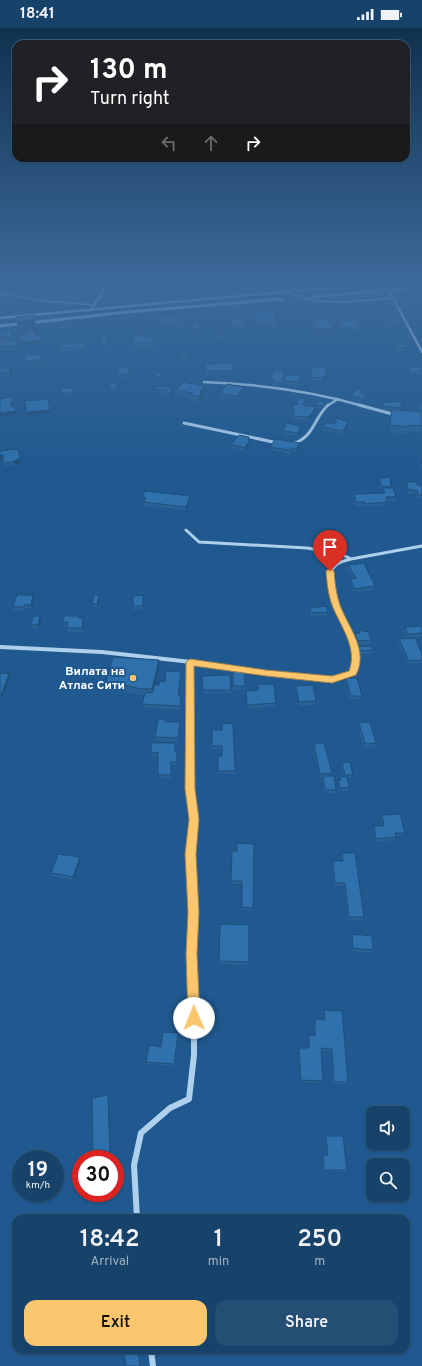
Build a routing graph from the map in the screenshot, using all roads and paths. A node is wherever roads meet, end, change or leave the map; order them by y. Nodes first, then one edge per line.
1 (204, 382) dead end
2 (339, 399) junction
3 (398, 415) edge
4 (184, 422) dead end
5 (279, 443) edge
6 (286, 443) edge
7 (186, 530) dead end
8 (422, 546) edge
9 (351, 559) junction
10 (0, 648) edge
11 (190, 662) junction
12 (137, 1214) edge
13 (152, 1354) edge
14 (153, 1366) edge

1 - 2 street
2 - 3 street
2 - 6 street
4 - 5 street
7 - 9 street
8 - 9 street
9 - 11 street
10 - 11 street
11 - 12 street
13 - 14 street

